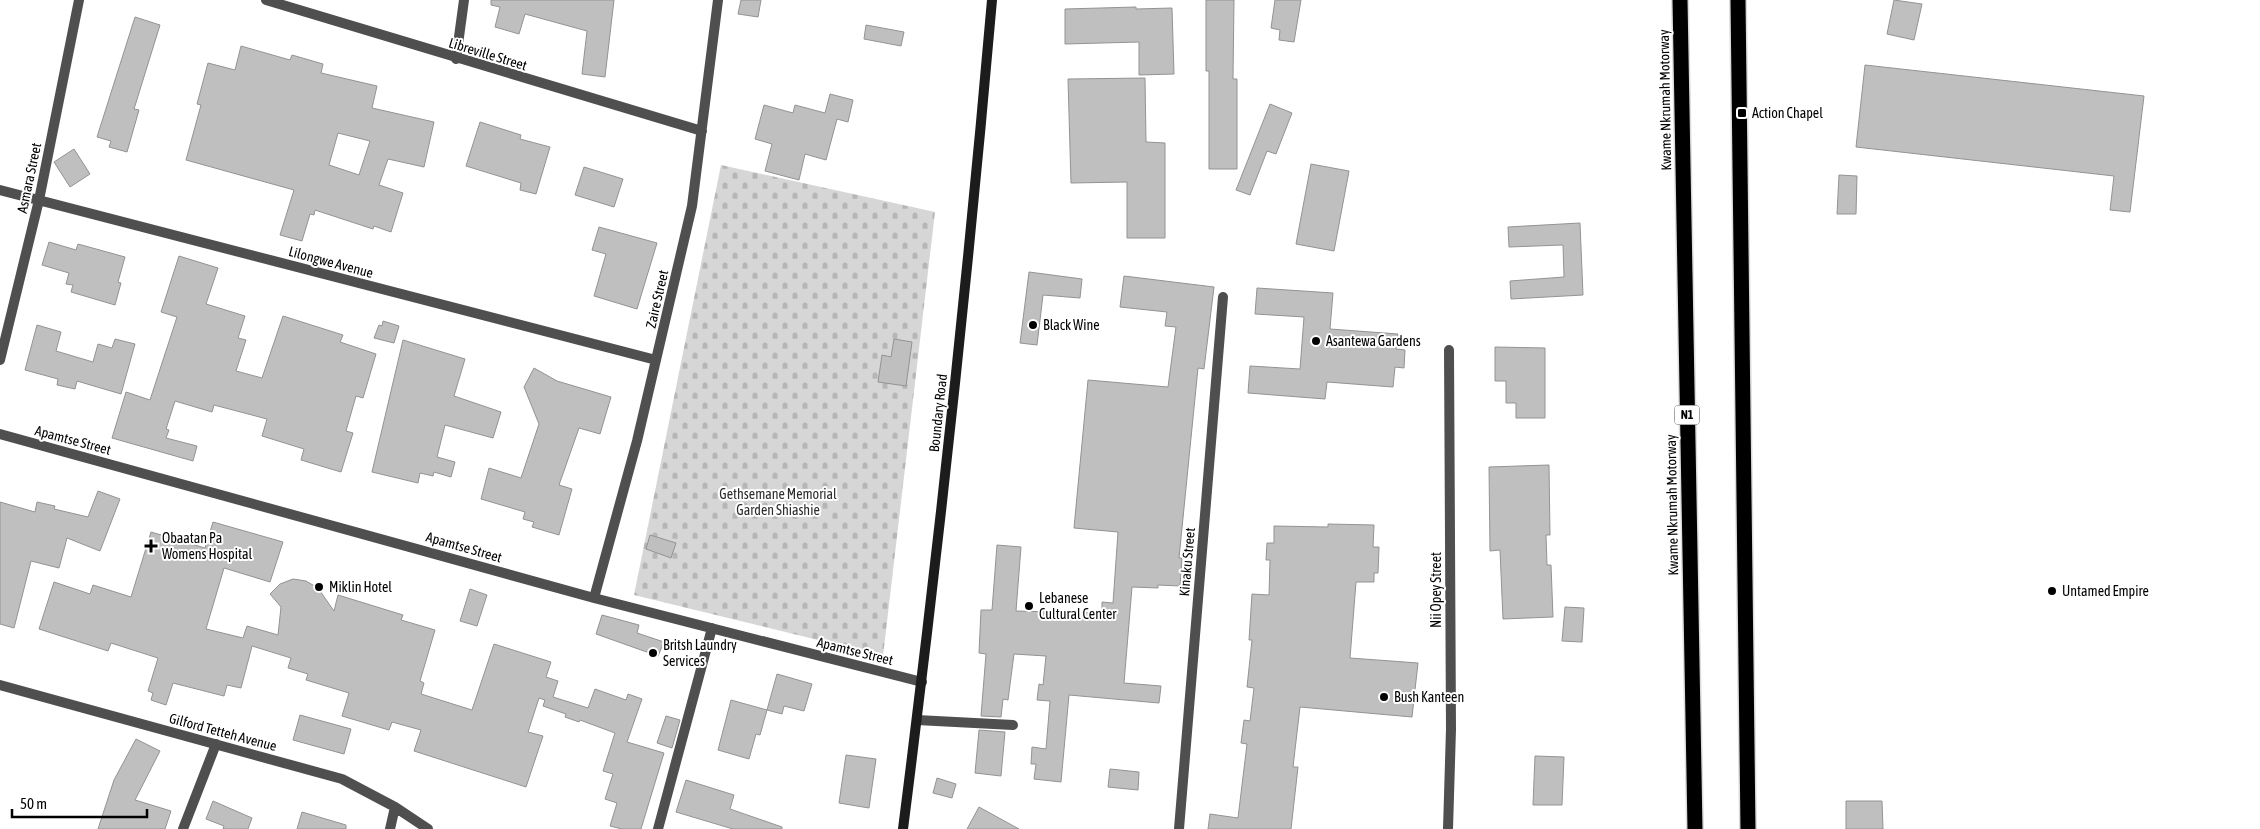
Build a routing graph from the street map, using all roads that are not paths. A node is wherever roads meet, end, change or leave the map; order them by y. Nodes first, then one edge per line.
1 (79, 0) edge
2 (266, 0) edge
3 (464, 0) edge
4 (718, 0) edge
5 (992, 0) edge
6 (1680, 0) edge
7 (1738, 0) edge
8 (456, 59) junction
9 (702, 131) junction
10 (0, 190) edge
11 (39, 200) junction
12 (1223, 297) dead end
13 (1449, 350) dead end
14 (0, 360) edge
15 (656, 360) junction
16 (0, 434) edge
17 (594, 598) junction
18 (712, 628) junction
19 (922, 682) junction
20 (0, 685) edge
21 (917, 720) junction
22 (1013, 725) dead end
23 (216, 744) junction
24 (395, 808) junction
25 (183, 829) edge
26 (390, 829) edge
27 (428, 829) edge
28 (658, 829) edge
29 (903, 829) edge
30 (1179, 829) edge
31 (1448, 829) edge
32 (1695, 829) edge
33 (1748, 829) edge

1 - 11 street, Asmara Street
2 - 8 street, Libreville Street
3 - 8 street
4 - 9 street, Zaire Street
5 - 19 main road, Boundary Road
6 - 32 highway, Kwame Nkrumah Motorway / N1
7 - 33 highway
8 - 9 street, Libreville Street
9 - 15 street, Zaire Street
10 - 11 street, Lilongwe Avenue
11 - 14 street, Asmara Street
11 - 15 street, Lilongwe Avenue
12 - 30 street, Kinaku Street
13 - 31 street, Nii Opey Street
15 - 17 street, Zaire Street
16 - 17 street, Apamtse Street
17 - 18 street, Apamtse Street
18 - 19 street, Apamtse Street
18 - 28 street
19 - 21 main road, Boundary Road
20 - 23 street, Gilford Tetteh Avenue
21 - 22 street
21 - 29 main road, Boundary Road
23 - 24 street, Gilford Tetteh Avenue
23 - 25 street
24 - 26 street
24 - 27 street, Gilford Tetteh Avenue

